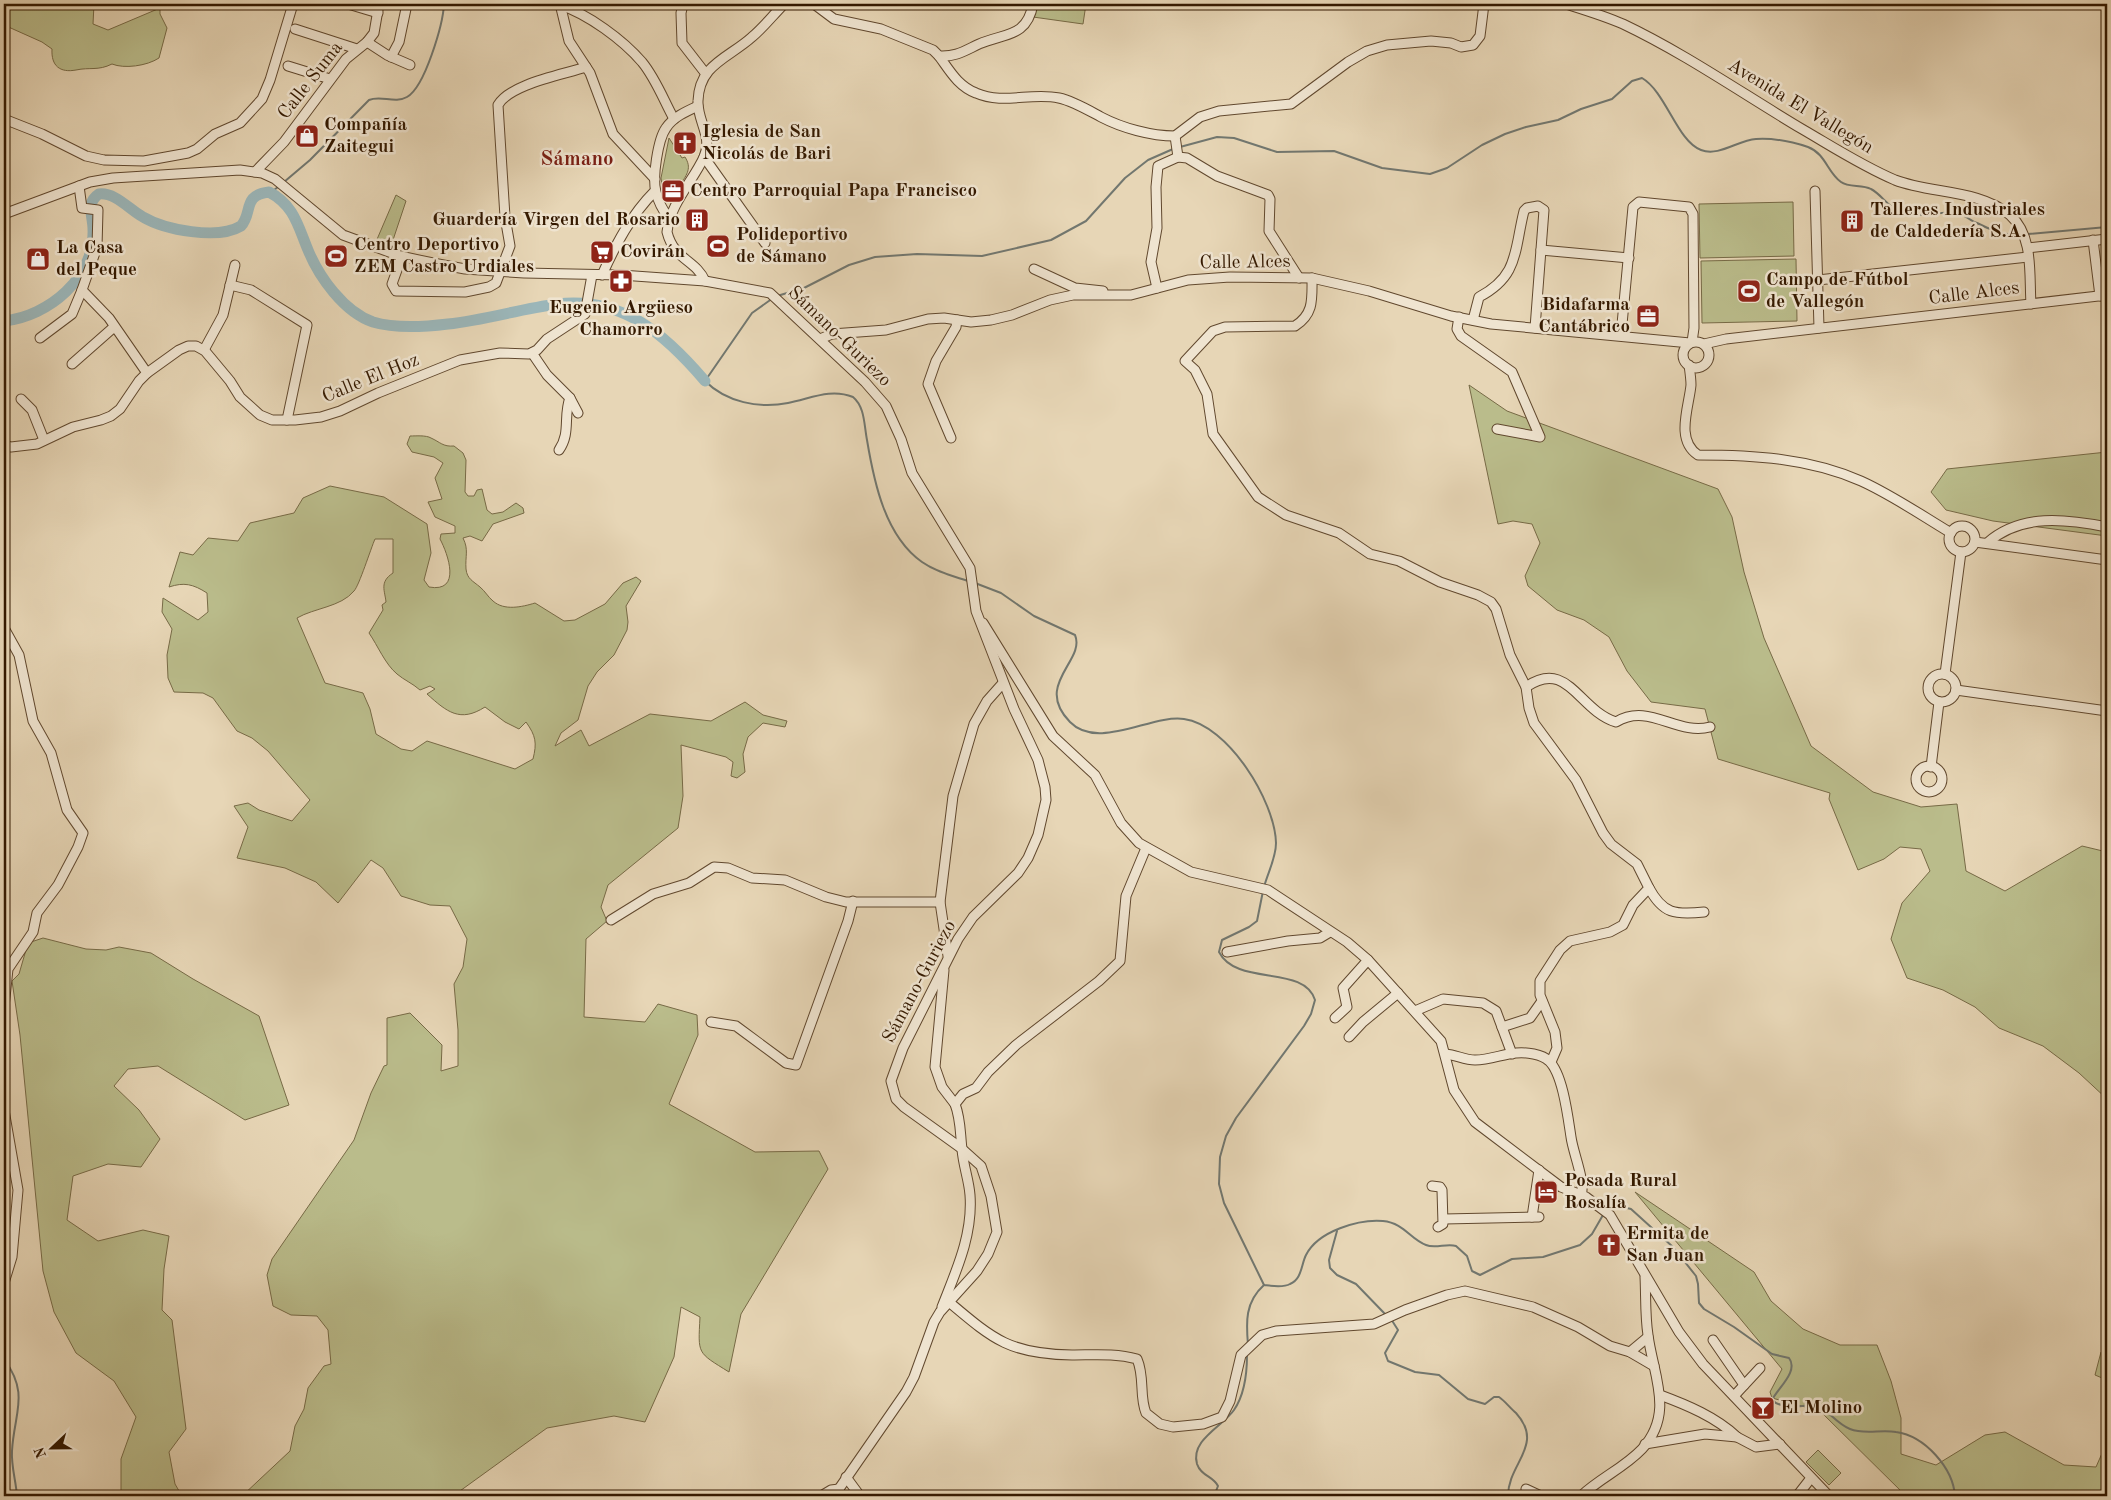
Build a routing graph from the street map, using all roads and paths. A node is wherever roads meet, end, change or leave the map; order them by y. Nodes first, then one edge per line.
1 (293, 4) edge
2 (348, 4) edge
3 (407, 4) edge
4 (683, 4) edge
5 (784, 4) edge
6 (814, 4) edge
7 (1033, 4) edge
8 (1484, 4) edge
9 (1566, 4) edge
10 (560, 5) edge
11 (379, 8) edge
12 (295, 29) dead end
13 (367, 42) junction
14 (357, 48) junction
15 (939, 56) junction
16 (391, 57) junction
17 (410, 65) dead end
18 (288, 66) dead end
19 (586, 67) junction
20 (706, 74) junction
21 (330, 79) junction
22 (698, 106) junction
23 (4, 119) edge
24 (674, 119) junction
25 (1175, 139) junction
26 (1178, 155) junction
27 (704, 157) junction
28 (255, 172) junction
29 (655, 179) junction
30 (79, 186) junction
31 (655, 191) junction
32 (1815, 191) dead end
33 (4, 214) edge
34 (670, 220) junction
35 (2107, 239) edge
36 (2093, 240) junction
37 (764, 243) dead end
38 (2027, 249) junction
39 (1541, 250) junction
40 (402, 256) junction
41 (1629, 258) junction
42 (235, 265) dead end
43 (1034, 269) dead end
44 (501, 272) junction
45 (597, 275) junction
46 (1299, 278) junction
47 (1312, 278) junction
48 (1818, 280) junction
49 (705, 281) junction
50 (230, 285) junction
51 (1157, 288) junction
52 (82, 290) junction
53 (1117, 296) junction
54 (2104, 296) edge
55 (2031, 304) junction
56 (1459, 317) junction
57 (957, 320) junction
58 (1473, 320) junction
59 (114, 327) junction
60 (1535, 328) junction
61 (1819, 328) junction
62 (1621, 335) junction
63 (40, 338) dead end
64 (820, 339) junction
65 (1726, 339) junction
66 (1674, 340) junction
67 (1696, 343) junction
68 (204, 350) junction
69 (1684, 350) junction
70 (1709, 352) junction
71 (532, 353) junction
72 (72, 364) dead end
73 (1689, 366) junction
74 (1699, 368) junction
75 (147, 373) junction
76 (1691, 383) junction
77 (570, 398) junction
78 (21, 399) dead end
79 (578, 413) dead end
80 (288, 420) junction
81 (1497, 429) dead end
82 (951, 438) dead end
83 (44, 440) junction
84 (4, 445) edge
85 (559, 450) dead end
86 (2107, 527) edge
87 (1951, 533) junction
88 (1975, 542) junction
89 (1987, 543) junction
90 (1961, 552) junction
91 (2107, 560) edge
92 (979, 620) junction
93 (4, 628) edge
94 (1944, 674) junction
95 (1003, 683) junction
96 (1526, 687) junction
97 (1956, 690) junction
98 (1940, 702) junction
99 (2107, 711) edge
100 (1710, 727) dead end
101 (1932, 767) dead end
102 (1146, 848) junction
103 (1649, 888) junction
104 (852, 901) junction
105 (940, 902) junction
106 (1704, 912) dead end
107 (611, 920) dead end
108 (1330, 932) junction
109 (1227, 952) dead end
110 (1368, 960) junction
111 (946, 961) junction
112 (1398, 993) junction
113 (1542, 1001) junction
114 (4, 1006) edge
115 (1415, 1011) junction
116 (1335, 1018) dead end
117 (711, 1022) dead end
118 (1502, 1027) junction
119 (1349, 1037) dead end
120 (1446, 1054) junction
121 (1512, 1054) junction
122 (1551, 1062) junction
123 (955, 1104) junction
124 (4, 1110) edge
125 (961, 1148) junction
126 (1539, 1170) junction
127 (1432, 1186) dead end
128 (1581, 1196) junction
129 (1444, 1219) junction
130 (1438, 1227) dead end
131 (1645, 1275) junction
132 (4, 1283) edge
133 (948, 1302) junction
134 (939, 1314) junction
135 (1648, 1337) junction
136 (1713, 1340) dead end
137 (1630, 1352) junction
138 (1654, 1366) junction
139 (1760, 1368) dead end
140 (1744, 1386) junction
141 (1660, 1395) junction
142 (1734, 1396) junction
143 (1737, 1437) junction
144 (1645, 1444) junction
145 (1780, 1444) junction
146 (846, 1478) junction
147 (1812, 1478) junction
148 (1526, 1489) dead end
149 (836, 1492) edge
150 (821, 1496) edge
151 (860, 1496) edge
152 (1540, 1496) edge
153 (1581, 1496) edge
154 (1796, 1496) edge
155 (1829, 1496) edge

1 - 23 street
2 - 11 street
3 - 16 street
4 - 20 street
5 - 20 street
6 - 15 street
7 - 15 street
8 - 25 street
9 - 38 street, Avenida El Vallegón
10 - 19 street
10 - 24 street
11 - 13 street, Calle Suma
12 - 14 street
13 - 14 street, Calle Suma
13 - 16 street
14 - 21 street, Calle Suma
15 - 25 street
16 - 17 street
18 - 21 street
19 - 29 street
19 - 44 street
20 - 22 street
21 - 28 street, Calle Suma
22 - 24 street
22 - 27 street
24 - 29 street
25 - 26 street
26 - 46 street
26 - 51 street
27 - 34 street
27 - 37 street
28 - 30 street, Sámano-Guriezo
28 - 40 street, Sámano-Guriezo
29 - 31 street
30 - 33 street, Sámano-Guriezo
30 - 52 street
31 - 34 street
31 - 45 street
32 - 48 street
34 - 49 street
35 - 36 street
36 - 38 street
36 - 54 street
38 - 48 street
38 - 55 street
39 - 41 street
39 - 58 street
39 - 60 street
40 - 44 street, Sámano-Guriezo
40 - 44 street
41 - 62 street
41 - 67 street
42 - 50 street
43 - 53 street
44 - 45 street, Sámano-Guriezo
45 - 49 street, Sámano-Guriezo
45 - 71 street
46 - 47 street, Calle Alces
46 - 51 street, Calle Alces
47 - 56 street, Calle Alces
47 - 96 street
48 - 61 street
49 - 64 street, Sámano-Guriezo
50 - 68 street
50 - 80 street
51 - 53 street, Calle Alces
52 - 59 street
52 - 63 street
53 - 57 street, Calle Alces
54 - 55 street, Calle Alces
55 - 61 street, Calle Alces
56 - 58 street, Calle Alces
56 - 81 street
57 - 64 street, Calle Alces
57 - 82 street
58 - 60 street, Calle Alces
59 - 72 street
59 - 75 street
60 - 62 street, Calle Alces
61 - 65 street, Calle Alces
62 - 66 street, Calle Alces
64 - 92 street, Sámano-Guriezo
65 - 67 street, Calle Alces
65 - 70 street
66 - 67 street, Calle Alces
66 - 69 street
67 - 69 street
67 - 70 street
68 - 75 street
68 - 80 street, Calle El Hoz
69 - 73 street
70 - 74 street
71 - 77 street
71 - 80 street, Calle El Hoz
73 - 74 street
73 - 76 street
74 - 76 street
75 - 83 street
76 - 87 street
77 - 79 street
77 - 85 street
78 - 83 street
83 - 84 street
86 - 89 street
87 - 88 street
87 - 90 street
88 - 89 street
88 - 90 street
89 - 91 street
90 - 94 street
92 - 95 street, Sámano-Guriezo
92 - 102 street
93 - 114 street
94 - 97 street
94 - 98 street
95 - 105 street
95 - 111 street, Sámano-Guriezo
96 - 100 street
96 - 103 street
97 - 98 street
97 - 99 street
98 - 101 street
102 - 108 street
102 - 123 street
103 - 106 street
103 - 113 street
104 - 105 street
104 - 107 street
104 - 117 street
105 - 111 street
108 - 109 street
108 - 110 street
110 - 112 street
110 - 116 street
111 - 123 street
111 - 125 street, Sámano-Guriezo
112 - 115 street
112 - 119 street
113 - 118 street
113 - 122 street
115 - 118 street
115 - 120 street
118 - 121 street
120 - 121 street
120 - 126 street
121 - 122 street
122 - 128 street
123 - 125 street
124 - 132 street
125 - 133 street, Sámano-Guriezo
125 - 134 street
126 - 128 street
126 - 129 street
127 - 129 street
128 - 131 street
129 - 130 street
131 - 135 street
131 - 142 street
133 - 134 street, Sámano-Guriezo
133 - 137 street
134 - 146 street, Sámano-Guriezo
135 - 137 street
135 - 138 street
136 - 140 street
137 - 138 street
138 - 141 street
139 - 140 street
140 - 142 street
141 - 143 street
141 - 144 street
142 - 145 street
143 - 144 street
143 - 145 street
144 - 153 street
145 - 147 street
146 - 149 street, Sámano-Guriezo
146 - 151 street
147 - 154 street
147 - 155 street
148 - 152 street
149 - 150 street

